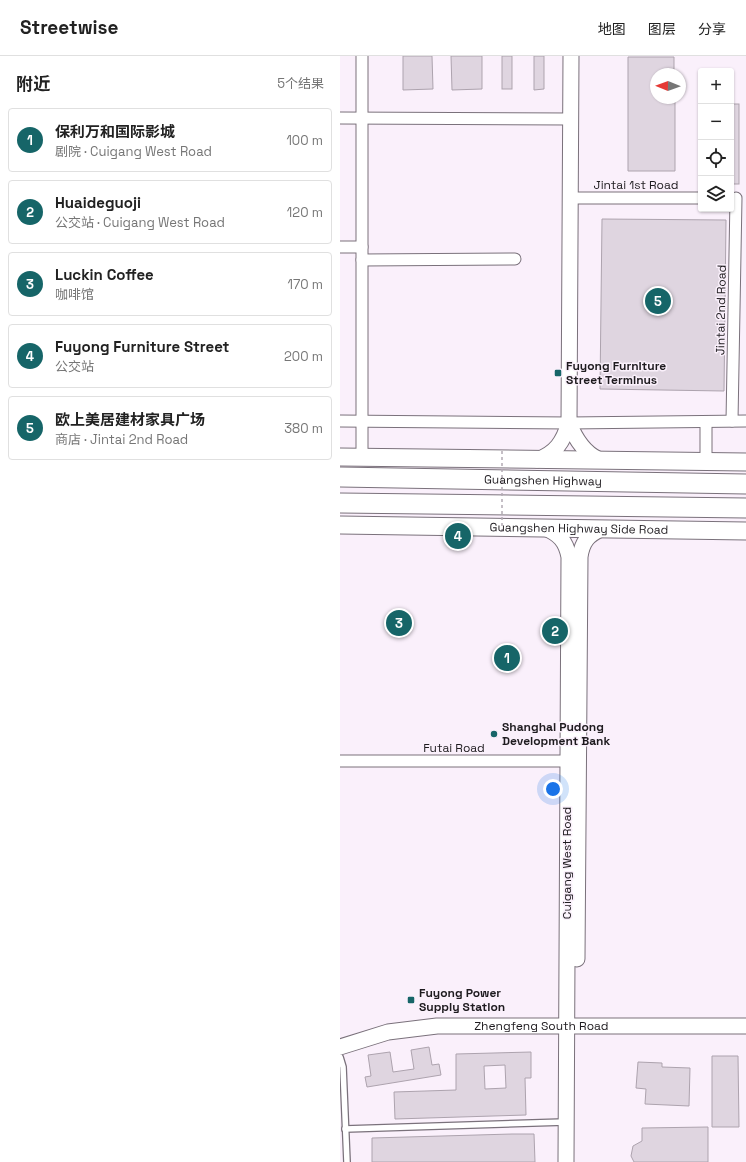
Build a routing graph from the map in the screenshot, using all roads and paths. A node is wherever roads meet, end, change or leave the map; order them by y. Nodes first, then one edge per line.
1 (362, 56) edge
2 (571, 56) edge
3 (340, 118) edge
4 (362, 118) junction
5 (571, 119) junction
6 (570, 198) junction
7 (698, 198) edge
8 (738, 198) edge
9 (340, 247) edge
10 (362, 247) junction
11 (515, 259) dead end
12 (362, 260) junction
13 (732, 421) junction
14 (746, 421) edge
15 (340, 422) edge
16 (362, 422) junction
17 (706, 422) junction
18 (569, 424) junction
19 (502, 451) dead end
20 (340, 457) edge
21 (362, 457) junction
22 (598, 459) junction
23 (537, 460) junction
24 (706, 461) junction
25 (746, 462) edge
26 (340, 477) edge
27 (746, 484) edge
28 (340, 503) edge
29 (746, 508) edge
30 (340, 525) edge
31 (545, 528) junction
32 (601, 529) junction
33 (746, 532) edge
34 (502, 535) dead end
35 (574, 581) junction
36 (340, 761) edge
37 (568, 761) junction
38 (746, 1017) edge
39 (572, 1021) junction
40 (746, 1026) edge
41 (340, 1037) edge
42 (340, 1047) edge
43 (340, 1057) edge
44 (566, 1122) junction
45 (346, 1129) junction
46 (347, 1162) edge
47 (566, 1162) edge
48 (576, 1162) edge

1 - 4 street
2 - 5 main road
3 - 4 street
4 - 5 street
4 - 10 street
5 - 6 main road
6 - 7 street, Jintai 1st Road
6 - 18 main road
8 - 13 street, Jintai 2nd Road
9 - 10 street
10 - 12 street
11 - 12 street
12 - 16 street
13 - 14 street
13 - 17 street
15 - 16 street
16 - 18 street
16 - 21 street
17 - 18 street
17 - 24 street
18 - 22 main road
18 - 23 main road
19 - 34 path, bridge
20 - 21 main road
21 - 23 main road
22 - 23 main road
22 - 24 main road
24 - 25 main road
26 - 27 highway, Guangshen Highway
28 - 29 highway, Guangshen Highway
30 - 31 main road, Guangshen Highway Side Road
31 - 32 main road, Guangshen Highway Side Road
31 - 35 main road, Cuigang West Road
32 - 33 main road, Guangshen Highway Side Road
32 - 35 main road, Cuigang West Road
35 - 37 main road, Cuigang West Road
35 - 39 main road, Cuigang West Road
36 - 37 street, Futai Road
37 - 39 main road, Cuigang West Road
38 - 39 main road, Zhengfeng South Road
39 - 40 main road, Zhengfeng South Road
39 - 41 main road, Zhengfeng South Road
39 - 42 main road, Zhengfeng South Road
39 - 44 main road, Cuigang West Road
39 - 48 main road, Cuigang West Road
43 - 45 lane
44 - 45 lane
44 - 47 main road, Cuigang West Road
45 - 46 lane

